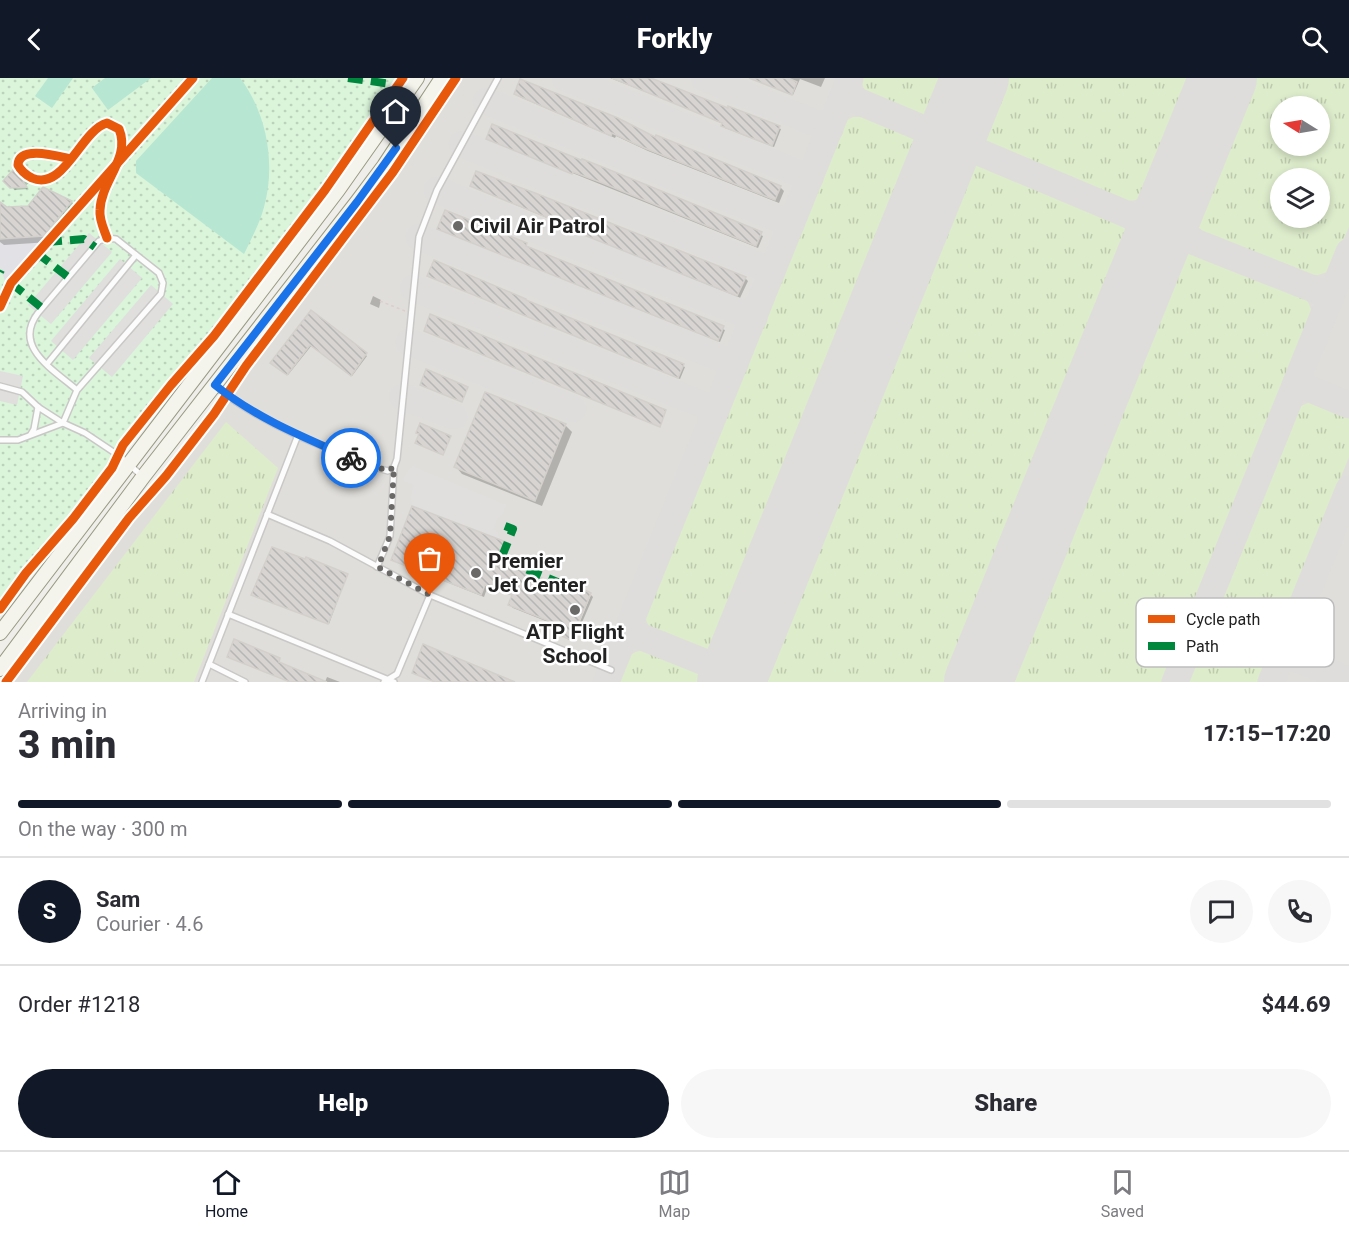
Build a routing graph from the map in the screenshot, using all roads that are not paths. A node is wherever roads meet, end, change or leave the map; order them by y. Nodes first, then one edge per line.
1 (417, 78) edge
2 (442, 78) edge
3 (498, 78) edge
4 (136, 255) junction
5 (47, 364) junction
6 (215, 385) junction
7 (0, 386) edge
8 (77, 390) junction
9 (38, 407) junction
10 (63, 423) junction
11 (31, 435) junction
12 (298, 435) junction
13 (0, 440) edge
14 (128, 464) junction
15 (394, 467) junction
16 (143, 477) junction
17 (267, 514) junction
18 (378, 567) junction
19 (430, 595) junction
20 (228, 614) junction
21 (0, 633) edge
22 (209, 664) junction
23 (0, 669) edge
24 (611, 670) dead end
25 (386, 681) edge
26 (202, 682) edge
27 (245, 682) edge
28 (394, 682) edge

1 - 14 main road
2 - 6 main road
3 - 15 lane
4 - 5 lane
4 - 5 lane
4 - 8 lane
5 - 8 lane
6 - 12 lane
6 - 16 main road
7 - 9 lane
8 - 10 lane
9 - 10 lane
9 - 11 lane
10 - 11 lane
10 - 14 lane
11 - 13 lane
12 - 15 lane
12 - 17 lane
14 - 16 lane
14 - 21 main road
15 - 18 lane
16 - 23 main road
17 - 18 lane
17 - 20 lane
18 - 19 lane
19 - 24 lane
19 - 25 lane
20 - 22 lane
20 - 25 lane
22 - 26 lane
22 - 27 lane
25 - 28 lane

